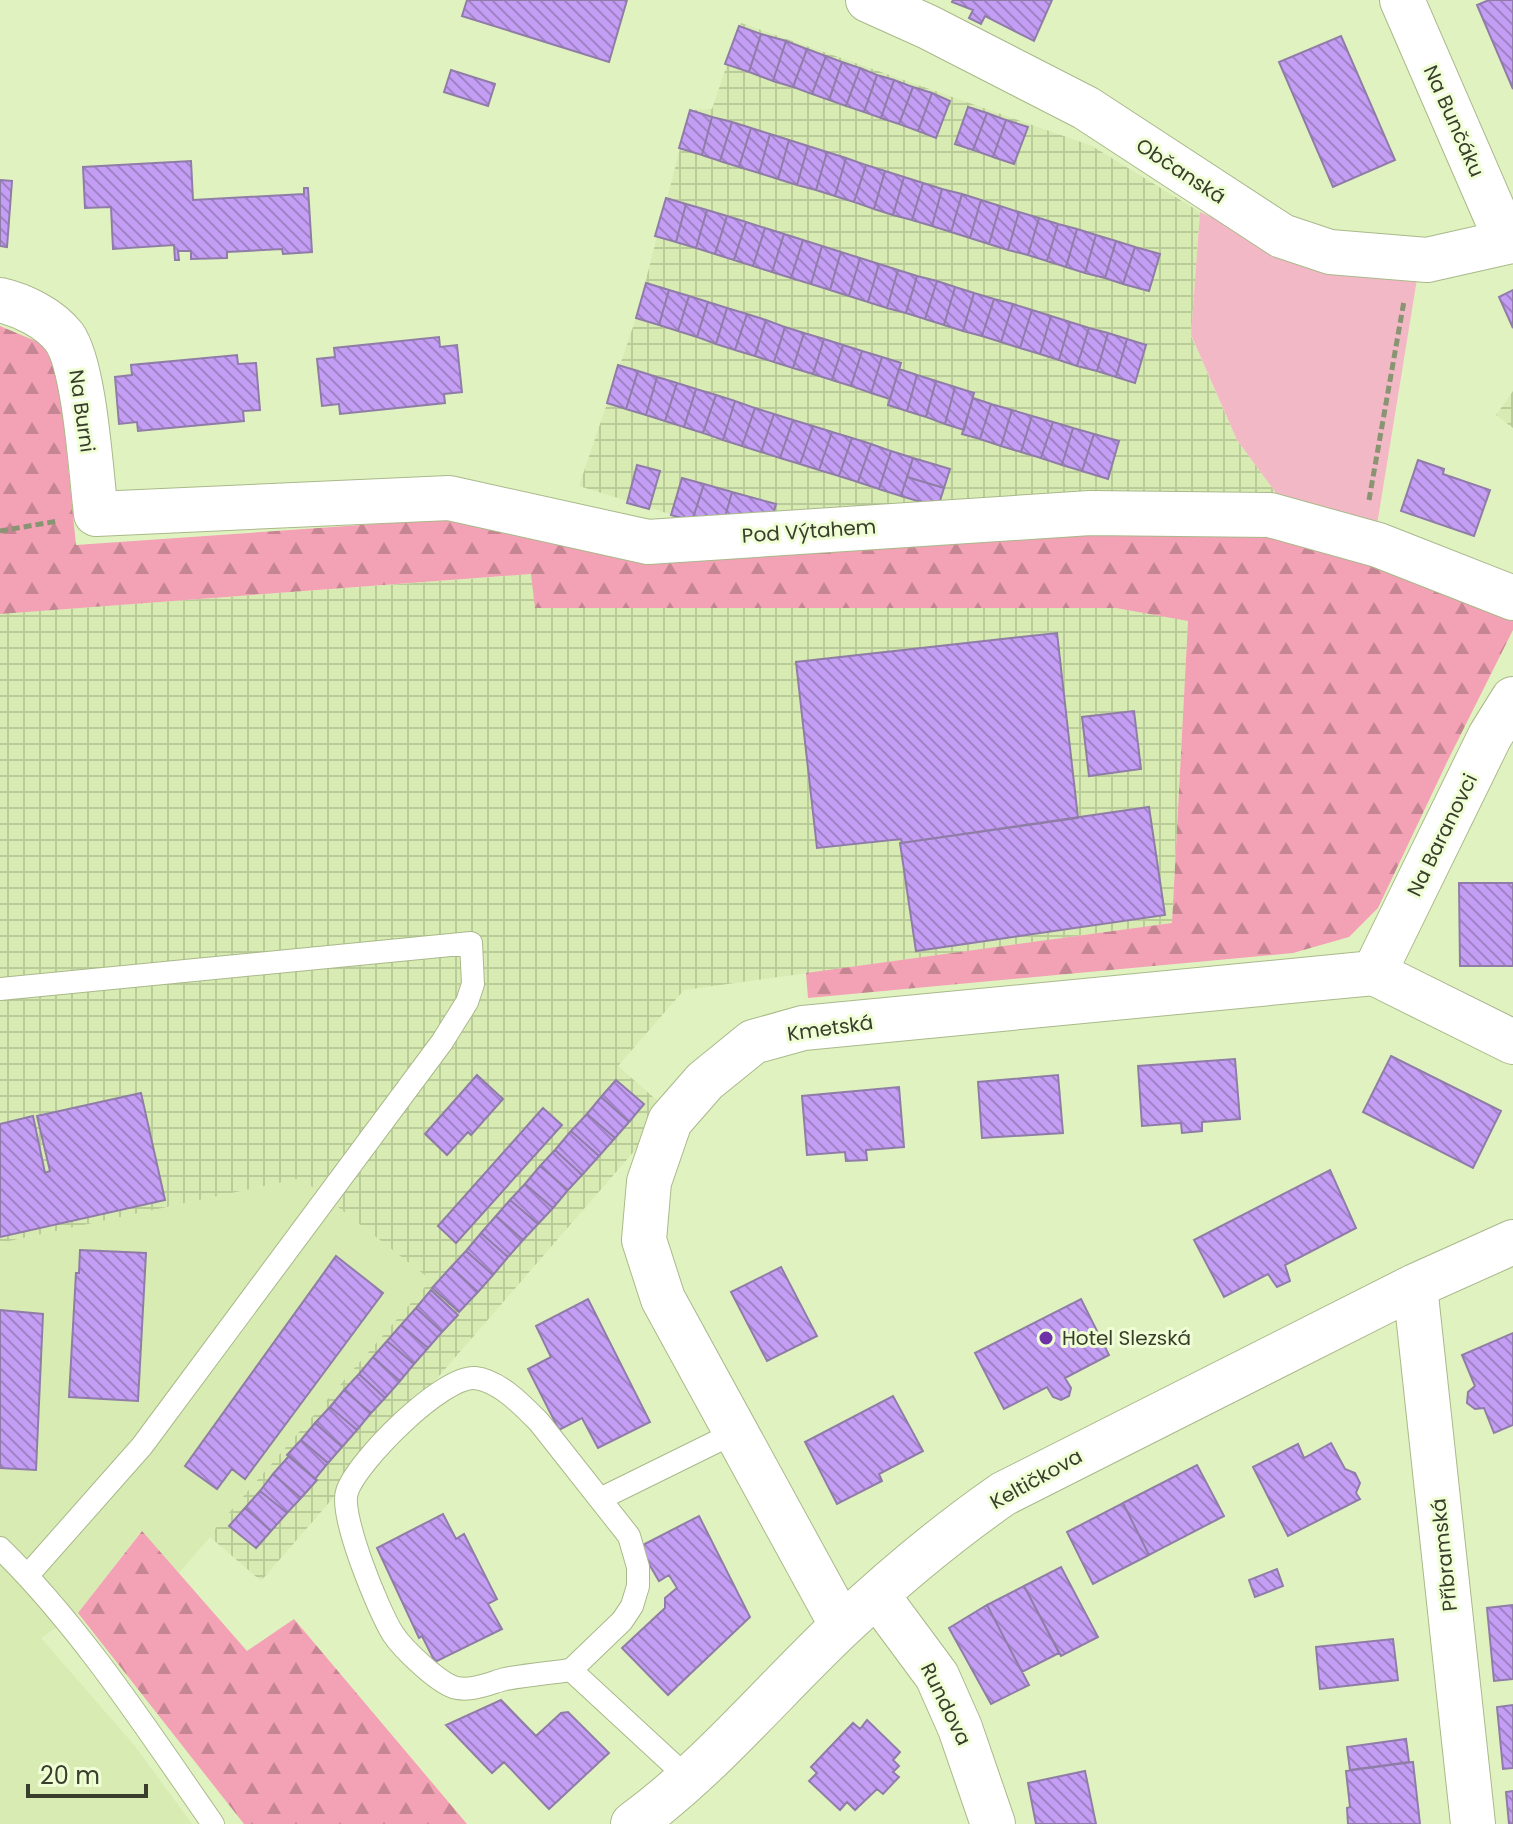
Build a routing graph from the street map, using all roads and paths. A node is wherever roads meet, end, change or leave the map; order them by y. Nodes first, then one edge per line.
1 (868, 0) edge
2 (1402, 0) edge
3 (1510, 240) edge
4 (1411, 259) junction
5 (0, 300) edge
6 (96, 514) junction
7 (0, 531) edge
8 (1362, 540) junction
9 (1513, 598) edge
10 (1513, 699) edge
11 (1374, 973) junction
12 (0, 989) edge
13 (1513, 1042) edge
14 (1513, 1242) edge
15 (1415, 1286) junction
16 (736, 1432) junction
17 (600, 1499) junction
18 (0, 1548) edge
19 (28, 1575) junction
20 (877, 1595) junction
21 (842, 1626) junction
22 (571, 1670) junction
23 (689, 1779) junction
24 (213, 1824) edge
25 (633, 1824) edge
26 (993, 1824) edge
27 (1473, 1824) edge

1 - 4 street, Občanská
2 - 3 street, Na Bunčáku
3 - 4 street, Občanská
4 - 8 path
5 - 6 street, Na Burni
6 - 7 path
6 - 8 street, Pod Výtahem
8 - 9 street, Pod Výtahem
10 - 11 street, Na Baranovci
11 - 13 street
11 - 16 street, Kmetská
12 - 19 lane
14 - 15 street, Keltičkova
15 - 20 street, Keltičkova
15 - 27 street, Příbramská
16 - 17 lane
16 - 21 street, Kmetská
17 - 22 lane
17 - 22 lane
18 - 19 lane
19 - 24 lane
20 - 21 street, Keltičkova
20 - 26 street, Rundova
21 - 23 street, Keltičkova
22 - 23 lane
23 - 25 street, Keltičkova

